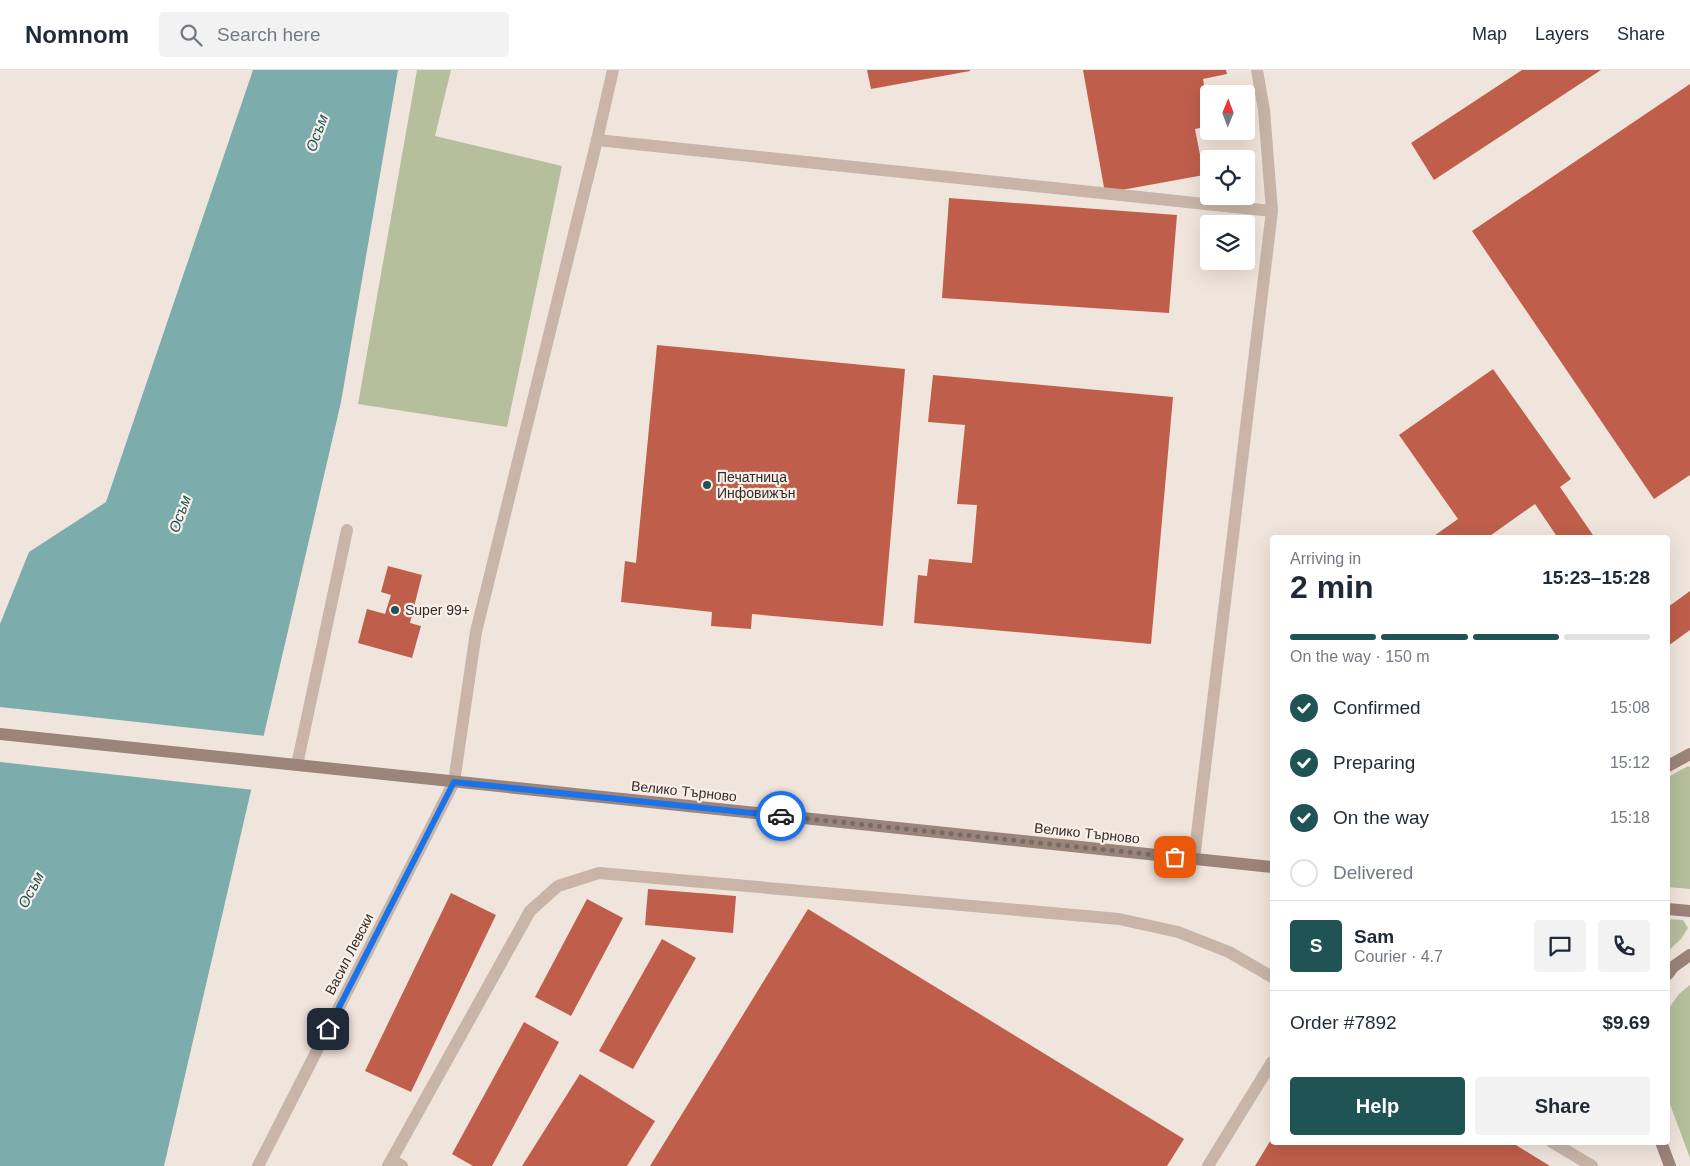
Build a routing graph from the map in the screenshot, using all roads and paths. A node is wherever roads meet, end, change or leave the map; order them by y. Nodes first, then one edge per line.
1 (613, 70) edge
2 (1257, 70) edge
3 (597, 140) junction
4 (1272, 211) junction
5 (347, 530) dead end
6 (0, 734) edge
7 (1690, 754) edge
8 (297, 765) junction
9 (1670, 765) edge
10 (454, 782) junction
11 (1194, 859) junction
12 (1270, 867) edge
13 (1670, 909) edge
14 (1690, 911) edge
15 (1690, 955) edge
16 (1670, 971) edge
17 (1270, 976) edge
18 (1270, 1065) edge
19 (1557, 1145) edge
20 (1662, 1145) edge
21 (394, 1164) edge
22 (258, 1166) edge
23 (1208, 1166) edge
24 (1592, 1166) edge
25 (1670, 1166) edge

1 - 3 street, Васил Левски
2 - 4 street
3 - 4 street
3 - 10 street, Васил Левски
4 - 11 street
5 - 8 street
6 - 8 street, Велико Търново
7 - 9 street
8 - 10 street, Велико Търново
10 - 11 street, Велико Търново
10 - 22 street, Васил Левски
11 - 12 street, Велико Търново
13 - 14 street
15 - 16 street
17 - 21 street
18 - 23 street
19 - 24 street
20 - 25 street

